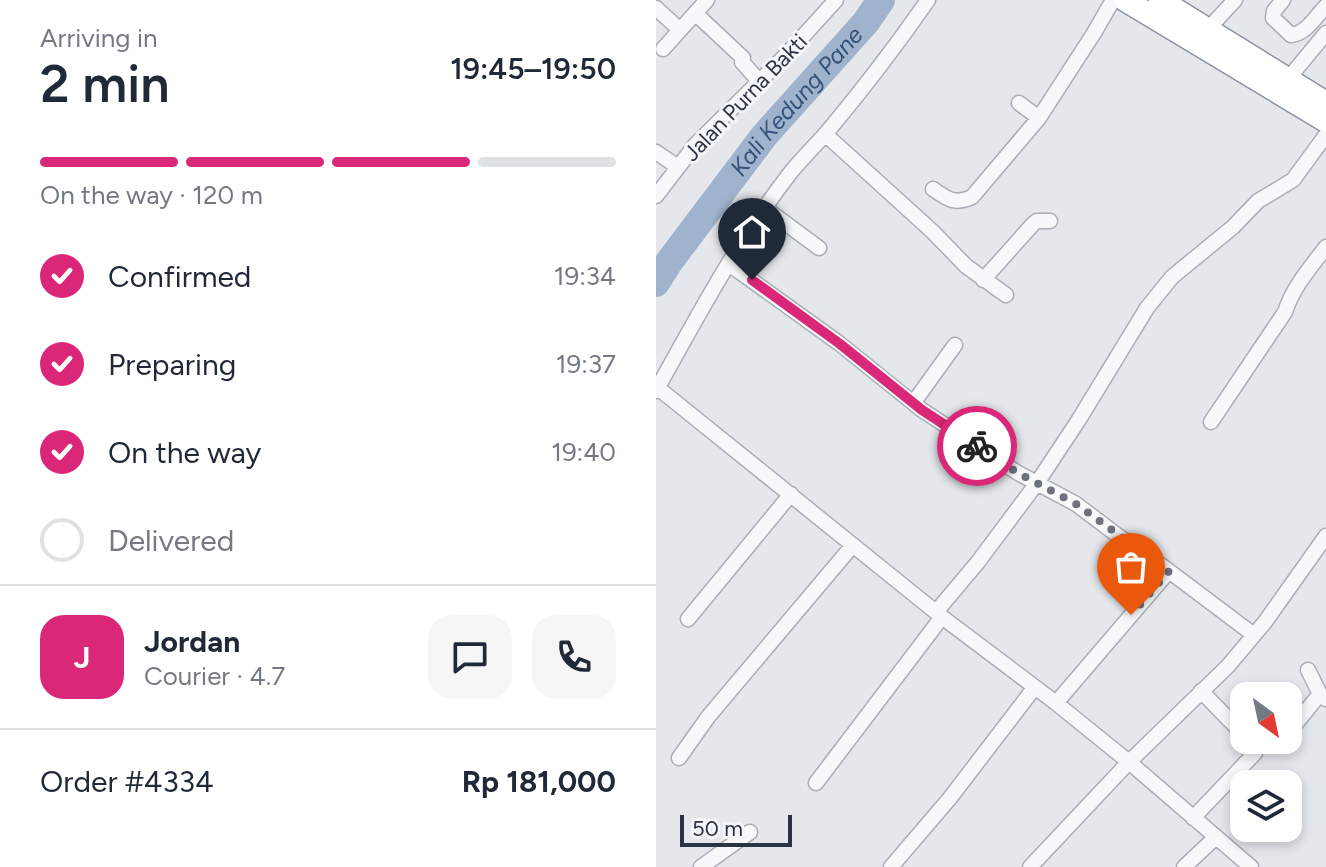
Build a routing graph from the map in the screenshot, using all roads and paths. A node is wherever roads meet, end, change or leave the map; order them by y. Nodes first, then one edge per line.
1 (707, 0) edge
2 (836, 0) edge
3 (928, 0) edge
4 (1113, 0) edge
5 (1125, 0) edge
6 (1160, 0) edge
7 (1235, 0) edge
8 (1283, 0) edge
9 (657, 4) edge
10 (1326, 6) edge
11 (695, 13) junction
12 (1194, 21) edge
13 (1305, 29) junction
14 (680, 30) junction
15 (1322, 37) edge
16 (663, 49) dead end
17 (1288, 79) junction
18 (759, 81) junction
19 (1019, 103) dead end
20 (1325, 105) edge
21 (1039, 118) junction
22 (825, 134) junction
23 (1326, 135) edge
24 (656, 152) edge
25 (678, 167) junction
26 (933, 189) dead end
27 (656, 196) edge
28 (765, 208) junction
29 (1050, 221) dead end
30 (1326, 247) edge
31 (819, 248) dead end
32 (729, 264) junction
33 (983, 280) junction
34 (1006, 295) dead end
35 (955, 345) dead end
36 (657, 390) edge
37 (914, 402) junction
38 (1211, 422) dead end
39 (1037, 483) junction
40 (791, 494) junction
41 (1326, 536) edge
42 (853, 545) junction
43 (1169, 571) junction
44 (939, 614) junction
45 (688, 619) dead end
46 (1254, 635) junction
47 (1308, 670) dead end
48 (1035, 687) junction
49 (1201, 691) junction
50 (1323, 696) edge
51 (1056, 703) junction
52 (1302, 718) edge
53 (1230, 721) edge
54 (1254, 754) edge
55 (679, 758) dead end
56 (1129, 762) junction
57 (816, 783) dead end
58 (1193, 818) junction
59 (750, 832) dead end
60 (1216, 837) junction
61 (701, 867) edge
62 (891, 867) edge
63 (1030, 867) edge
64 (1184, 867) edge
65 (1251, 867) edge

1 - 11 street
2 - 18 street, Jalan Purna Bakti
3 - 22 street
4 - 21 street
5 - 12 highway
6 - 12 highway
7 - 12 street
8 - 13 street
9 - 14 street
10 - 13 street
11 - 14 street
11 - 18 street
12 - 17 highway
12 - 20 highway
13 - 15 street
14 - 16 street
15 - 17 street
17 - 20 highway
18 - 25 street, Jalan Purna Bakti
19 - 21 street
21 - 26 street
22 - 28 street
22 - 33 street
23 - 39 street
24 - 25 street
25 - 27 street, Jalan Purna Bakti
28 - 31 street
28 - 32 street
29 - 33 street
30 - 38 street
32 - 36 street
32 - 37 street
33 - 34 street
35 - 37 street
36 - 40 street
37 - 39 street
39 - 43 street
39 - 44 street
40 - 42 street
40 - 45 street
41 - 46 street
42 - 44 street
42 - 55 street
43 - 46 street
43 - 51 street
44 - 48 street
44 - 57 street
46 - 49 street
47 - 50 street
48 - 51 street
48 - 62 street
49 - 53 street
49 - 56 street
50 - 52 street
51 - 56 street
54 - 58 street
56 - 58 street
56 - 63 street
58 - 60 street
59 - 61 street
60 - 64 street
60 - 65 street

